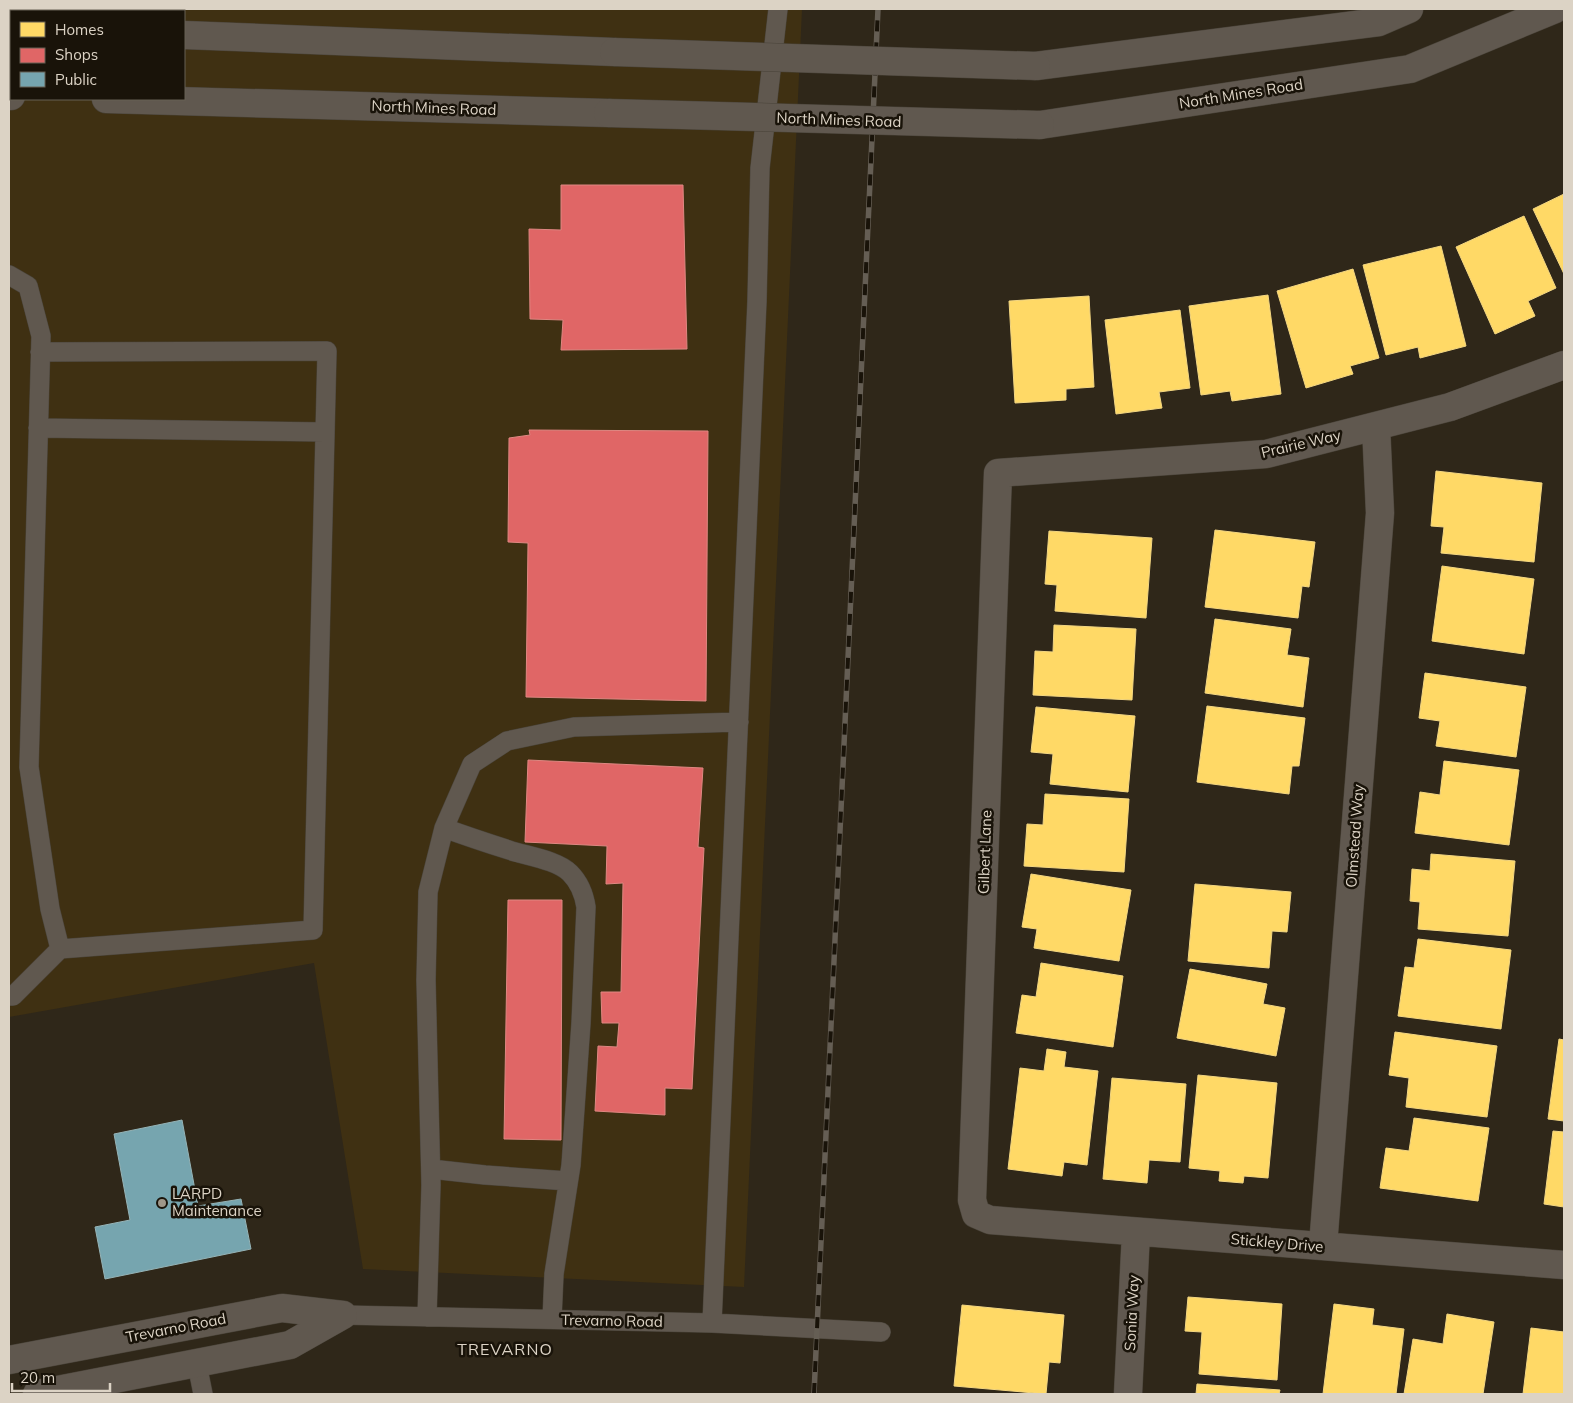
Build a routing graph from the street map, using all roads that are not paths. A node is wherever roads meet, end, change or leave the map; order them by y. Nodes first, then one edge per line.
1 (778, 9) edge
2 (1409, 9) edge
3 (1555, 9) edge
4 (185, 35) edge
5 (142, 100) edge
6 (9, 274) edge
7 (40, 352) junction
8 (1564, 365) edge
9 (1376, 426) junction
10 (38, 428) junction
11 (326, 432) junction
12 (998, 473) joint
13 (739, 722) junction
14 (444, 828) junction
15 (60, 949) junction
16 (9, 996) edge
17 (431, 1168) junction
18 (568, 1181) junction
19 (990, 1220) joint
20 (1136, 1232) junction
21 (1323, 1246) junction
22 (1564, 1265) edge
23 (343, 1315) junction
24 (427, 1317) junction
25 (552, 1320) junction
26 (712, 1323) junction
27 (881, 1332) dead end
28 (9, 1360) edge
29 (197, 1364) junction
30 (37, 1394) edge
31 (204, 1394) edge
32 (1128, 1394) edge

1 - 13 lane
2 - 4 street, bridge
3 - 5 street, North Mines Road, bridge
6 - 7 lane
7 - 10 lane
7 - 11 lane
8 - 9 street, Prairie Way
9 - 12 street, Prairie Way
9 - 21 street, Olmstead Way
10 - 11 lane
10 - 15 lane
11 - 15 lane
12 - 19 street, Gilbert Lane
13 - 14 lane
13 - 26 lane
14 - 17 lane
14 - 18 lane
15 - 16 lane
17 - 18 lane
17 - 24 lane
18 - 25 lane
19 - 20 street, Stickley Drive
20 - 21 street, Stickley Drive
20 - 32 street, Sonia Way
21 - 22 street, Stickley Drive
23 - 24 lane, Trevarno Road
23 - 28 street, Trevarno Road
23 - 29 street
24 - 25 lane, Trevarno Road
25 - 26 lane, Trevarno Road
26 - 27 lane, Trevarno Road
29 - 30 street
29 - 31 lane

